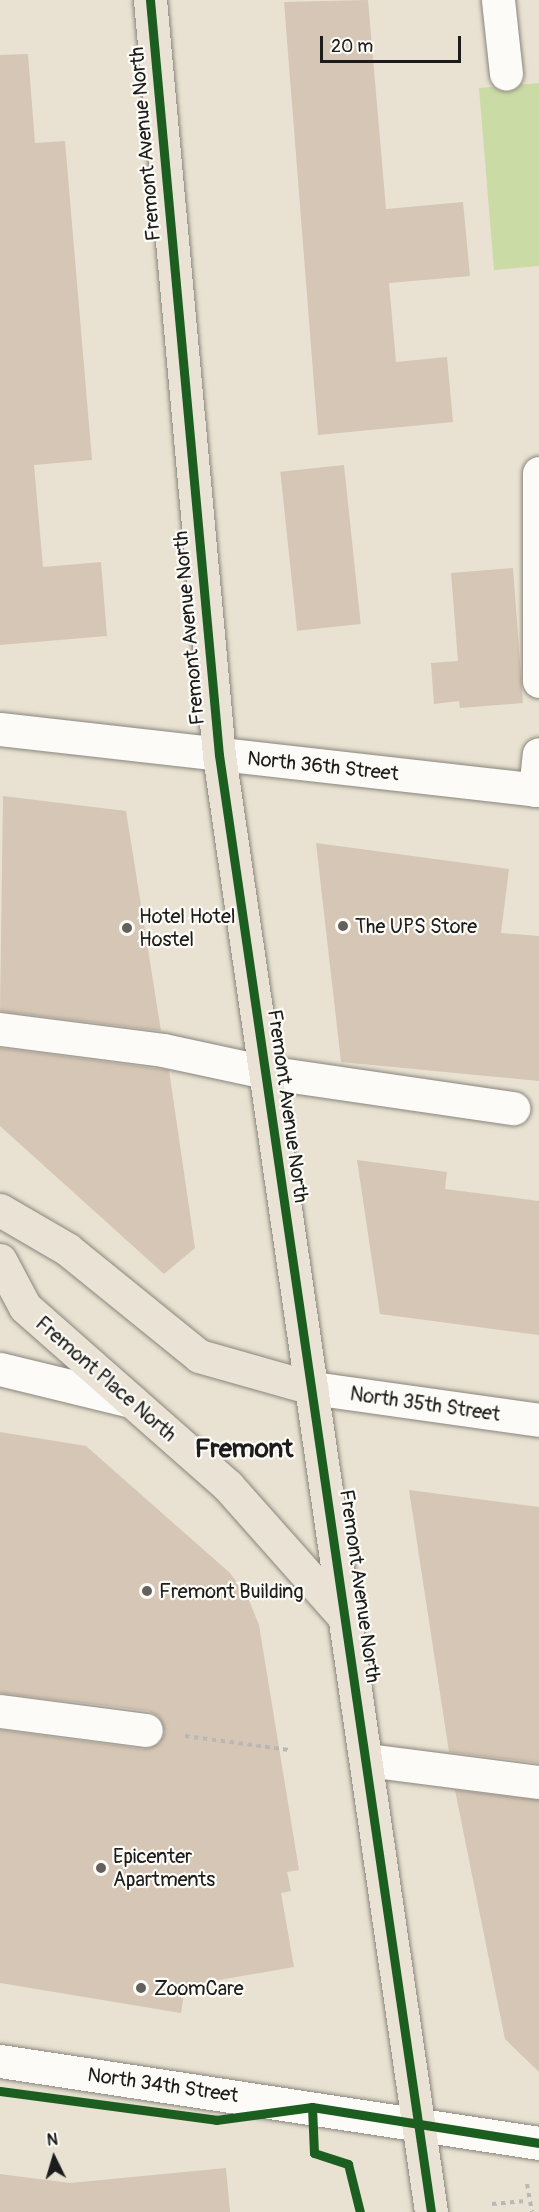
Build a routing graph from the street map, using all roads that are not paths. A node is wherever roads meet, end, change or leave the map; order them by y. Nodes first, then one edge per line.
1 (150, 0) edge
2 (498, 0) edge
3 (506, 74) dead end
4 (539, 473) edge
5 (539, 681) edge
6 (0, 729) edge
7 (539, 754) edge
8 (219, 755) junction
9 (537, 790) edge
10 (0, 1029) edge
11 (265, 1072) junction
12 (513, 1108) dead end
13 (0, 1210) edge
14 (0, 1260) edge
15 (0, 1370) edge
16 (312, 1388) junction
17 (131, 1401) junction
18 (539, 1420) edge
19 (346, 1619) junction
20 (0, 1711) edge
21 (146, 1730) dead end
22 (367, 1760) junction
23 (539, 1782) edge
24 (0, 2061) edge
25 (422, 2126) junction
26 (539, 2143) edge
27 (431, 2212) edge

1 - 8 main road, Fremont Avenue North
2 - 3 street
4 - 5 street
6 - 8 street, North 36th Street
7 - 9 street
8 - 9 street, North 36th Street
8 - 11 main road, Fremont Avenue North
10 - 11 street
11 - 12 street
11 - 16 main road, Fremont Avenue North
13 - 16 main road
14 - 17 main road, Fremont Place North
15 - 17 street
16 - 18 street, North 35th Street
16 - 19 main road, Fremont Avenue North
17 - 19 main road, Fremont Place North
19 - 22 main road, Fremont Avenue North
20 - 21 street
22 - 23 street
22 - 25 main road, Fremont Avenue North
24 - 25 street, North 34th Street
25 - 26 street, North 34th Street
25 - 27 main road, Fremont Avenue North

